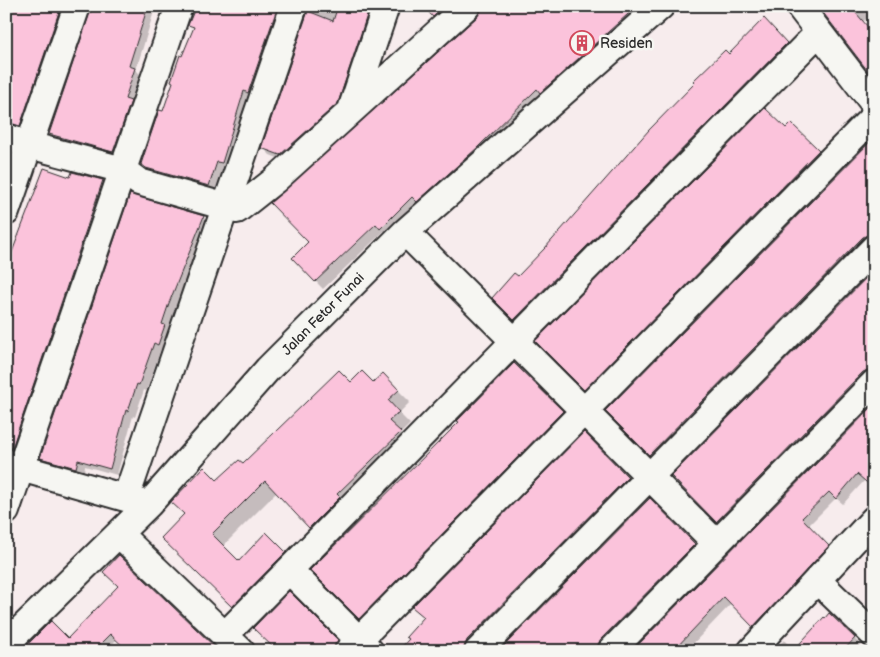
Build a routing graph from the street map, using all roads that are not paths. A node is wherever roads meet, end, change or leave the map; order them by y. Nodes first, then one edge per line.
1 (77, 6) edge
2 (179, 6) edge
3 (294, 6) edge
4 (386, 6) edge
5 (467, 6) edge
6 (661, 6) edge
7 (799, 6) edge
8 (818, 33) junction
9 (874, 104) edge
10 (351, 110) junction
11 (874, 116) edge
12 (18, 141) edge
13 (123, 170) junction
14 (226, 207) junction
15 (6, 212) edge
16 (405, 232) junction
17 (874, 248) edge
18 (514, 342) junction
19 (874, 383) edge
20 (584, 411) junction
21 (14, 465) edge
22 (649, 476) junction
23 (137, 501) junction
24 (6, 511) edge
25 (874, 519) edge
26 (119, 534) junction
27 (716, 543) junction
28 (289, 570) junction
29 (817, 580) junction
30 (874, 635) edge
31 (10, 637) edge
32 (233, 643) edge
33 (359, 647) edge
34 (478, 651) edge
35 (610, 651) edge
36 (751, 651) edge

1 - 12 street
2 - 13 street
3 - 14 street
4 - 10 street
5 - 10 street
6 - 16 street, Jalan Fetor Funai
7 - 8 street
8 - 9 street
8 - 18 street
10 - 14 street
11 - 20 street
12 - 13 street
12 - 15 street
13 - 14 street
13 - 21 street
14 - 23 street
16 - 18 street
16 - 23 street, Jalan Fetor Funai
17 - 22 street
18 - 20 street
18 - 28 street
19 - 27 street
20 - 22 street
20 - 33 street
21 - 23 street
21 - 24 street
22 - 27 street
22 - 34 street
23 - 26 street, Jalan Fetor Funai
25 - 29 street
26 - 31 street, Jalan Fetor Funai
26 - 32 street
27 - 35 street
28 - 32 street
28 - 33 street
29 - 30 street
29 - 36 street

